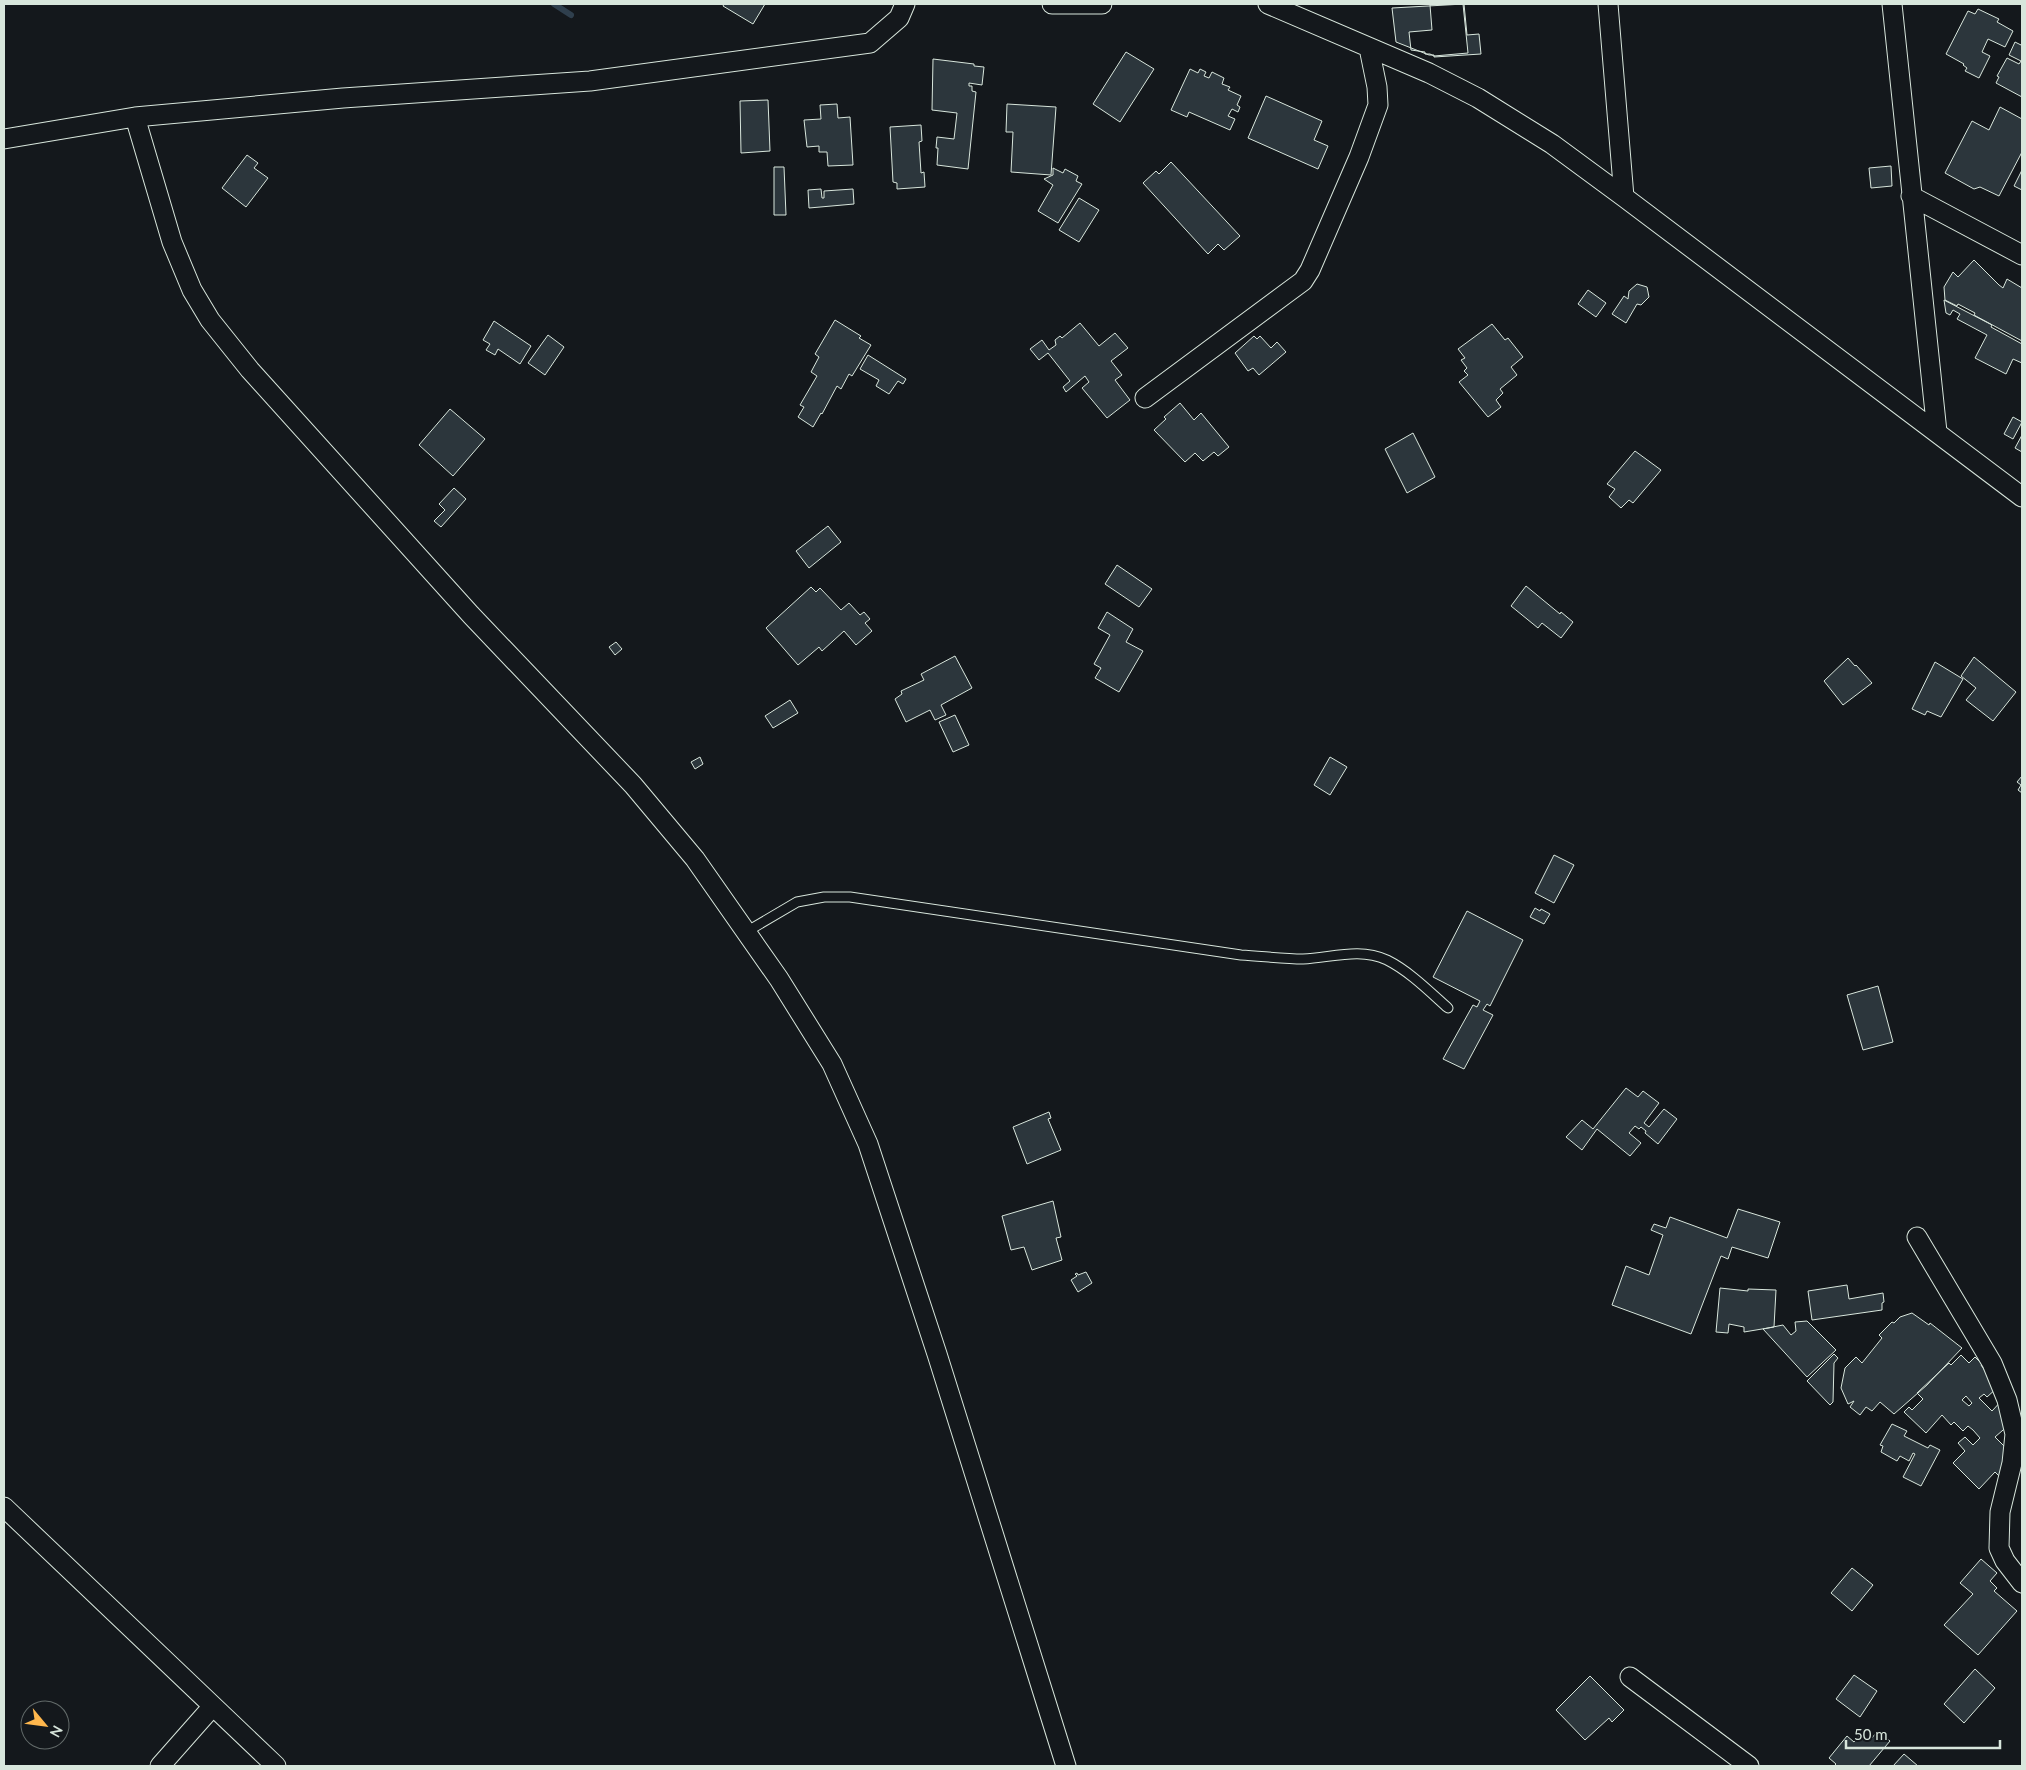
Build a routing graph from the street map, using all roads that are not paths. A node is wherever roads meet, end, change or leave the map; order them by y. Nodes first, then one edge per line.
1 (905, 4) edge
2 (1060, 4) edge
3 (1102, 4) edge
4 (1268, 4) edge
5 (1608, 4) edge
6 (1892, 4) edge
7 (1369, 48) junction
8 (135, 117) junction
9 (4, 139) edge
10 (1911, 196) junction
11 (1624, 197) junction
12 (2022, 255) edge
13 (1145, 398) dead end
14 (1937, 432) junction
15 (2022, 498) edge
16 (746, 932) junction
17 (1448, 1008) dead end
18 (1917, 1237) dead end
19 (4, 1507) edge
20 (2022, 1583) edge
21 (1630, 1677) dead end
22 (213, 1706) junction
23 (160, 1766) edge
24 (276, 1766) edge
25 (1066, 1766) edge
26 (1749, 1766) edge

1 - 8 street
2 - 3 street
4 - 7 street
5 - 11 street
6 - 10 street
7 - 11 street
7 - 13 street
8 - 9 street
8 - 16 street
10 - 12 street
10 - 14 street
11 - 14 street
14 - 15 street
16 - 17 lane
16 - 25 street
18 - 20 street
19 - 22 street
21 - 26 street
22 - 23 street
22 - 24 street

